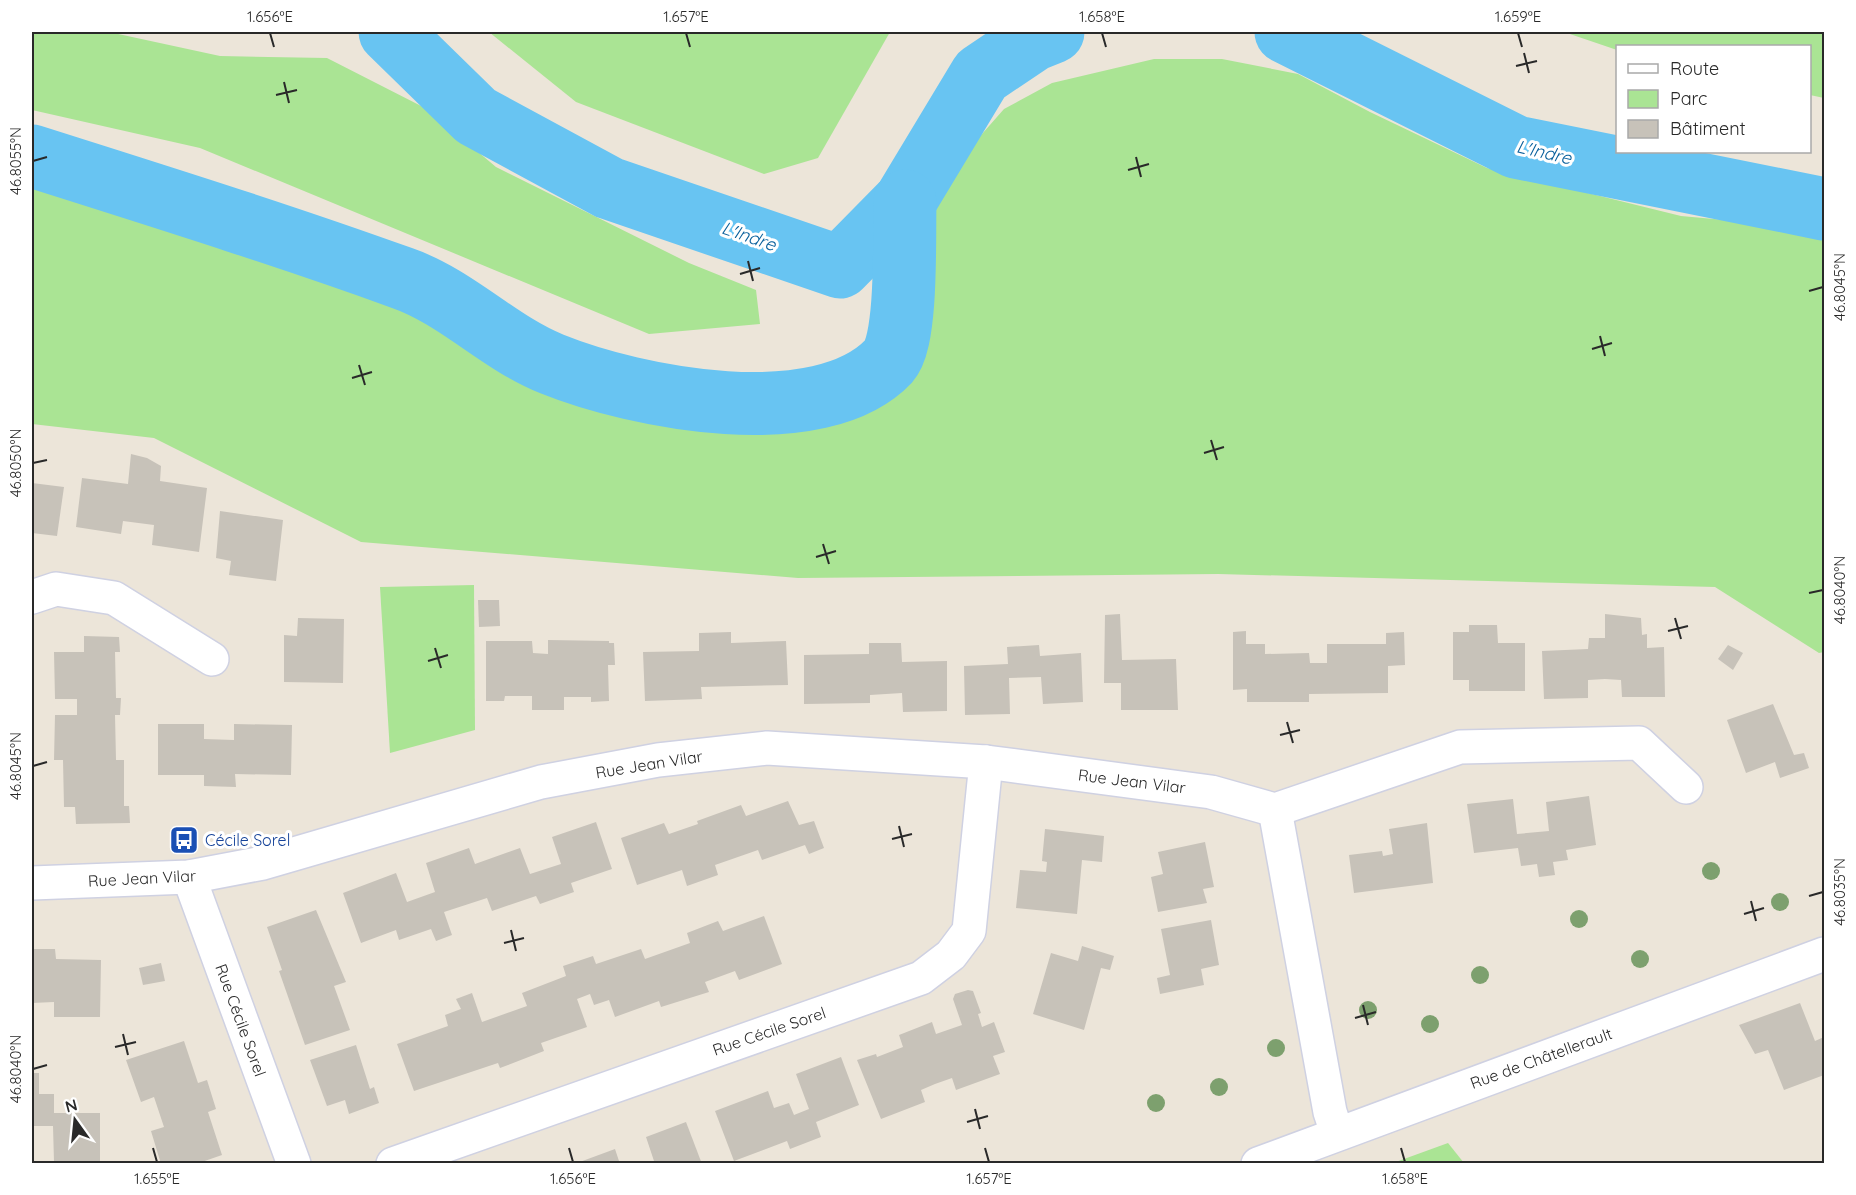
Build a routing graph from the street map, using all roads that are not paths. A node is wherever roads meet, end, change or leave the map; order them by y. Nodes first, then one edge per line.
1 (32, 597) edge
2 (212, 659) dead end
3 (986, 762) junction
4 (1686, 787) dead end
5 (1275, 810) junction
6 (189, 877) junction
7 (32, 883) edge
8 (1824, 954) edge
9 (1337, 1133) junction
10 (294, 1164) edge
11 (393, 1164) edge
12 (1258, 1164) edge

1 - 2 street
3 - 5 street, Rue Jean Vilar
3 - 6 street, Rue Jean Vilar
3 - 11 street, Rue Cécile Sorel
4 - 5 street
5 - 9 street
6 - 7 street, Rue Jean Vilar
6 - 10 street, Rue Cécile Sorel
8 - 9 street, Rue de Châtellerault
9 - 12 street, Rue de Châtellerault

